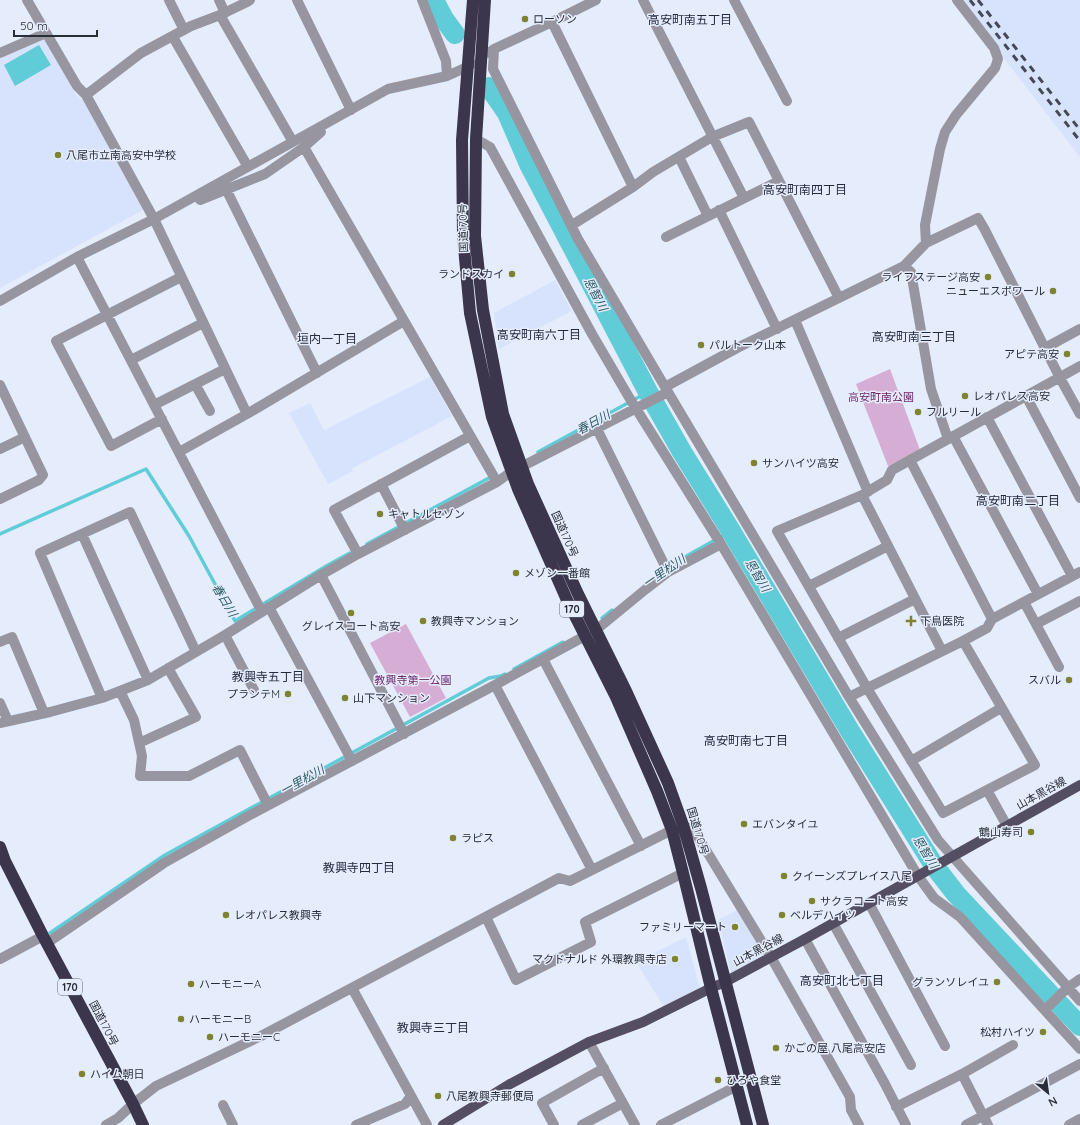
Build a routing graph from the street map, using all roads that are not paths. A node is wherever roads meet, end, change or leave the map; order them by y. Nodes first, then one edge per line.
1 (27, 0) edge
2 (169, 0) edge
3 (219, 0) edge
4 (250, 0) edge
5 (297, 0) edge
6 (422, 0) edge
7 (473, 0) edge
8 (485, 0) edge
9 (596, 0) edge
10 (643, 0) edge
11 (734, 0) edge
12 (957, 0) edge
13 (222, 14) junction
14 (552, 22) junction
15 (184, 30) junction
16 (46, 33) junction
17 (173, 36) junction
18 (494, 49) junction
19 (0, 53) edge
20 (481, 58) junction
21 (465, 72) junction
22 (447, 76) junction
23 (86, 95) junction
24 (788, 101) dead end
25 (349, 111) junction
26 (712, 137) junction
27 (476, 139) junction
28 (293, 142) junction
29 (304, 146) junction
30 (681, 161) dead end
31 (248, 168) junction
32 (779, 181) junction
33 (633, 187) junction
34 (226, 189) junction
35 (744, 198) junction
36 (719, 210) junction
37 (708, 216) junction
38 (154, 219) junction
39 (572, 225) junction
40 (666, 237) dead end
41 (926, 243) junction
42 (77, 257) junction
43 (904, 266) junction
44 (181, 276) junction
45 (839, 298) junction
46 (0, 301) edge
47 (107, 314) junction
48 (795, 320) junction
49 (404, 321) junction
50 (203, 323) junction
51 (777, 328) junction
52 (1080, 329) edge
53 (1045, 348) junction
54 (131, 360) junction
55 (1080, 366) edge
56 (225, 369) junction
57 (317, 373) junction
58 (1060, 378) junction
59 (195, 384) junction
60 (0, 385) edge
61 (666, 390) junction
62 (1026, 396) junction
63 (635, 404) junction
64 (154, 405) junction
65 (210, 411) dead end
66 (247, 414) junction
67 (1080, 414) edge
68 (986, 417) junction
69 (162, 419) junction
70 (597, 429) junction
71 (470, 436) junction
72 (951, 437) junction
73 (25, 438) junction
74 (0, 449) edge
75 (179, 452) junction
76 (910, 460) junction
77 (522, 467) junction
78 (511, 472) junction
79 (497, 482) junction
80 (382, 484) junction
81 (865, 494) junction
82 (1080, 498) edge
83 (0, 499) edge
84 (405, 530) junction
85 (82, 534) junction
86 (719, 541) junction
87 (888, 546) junction
88 (358, 554) junction
89 (667, 568) junction
90 (1076, 574) edge
91 (321, 575) junction
92 (809, 586) junction
93 (1038, 594) junction
94 (915, 599) junction
95 (1080, 601) edge
96 (1024, 602) junction
97 (262, 608) junction
98 (992, 619) junction
99 (1036, 624) junction
100 (596, 630) junction
101 (225, 635) junction
102 (586, 636) junction
103 (838, 638) junction
104 (963, 641) junction
105 (0, 642) edge
106 (942, 651) junction
107 (196, 652) junction
108 (543, 659) junction
109 (1059, 667) dead end
110 (168, 668) junction
111 (148, 680) junction
112 (495, 685) junction
113 (867, 688) junction
114 (254, 690) dead end
115 (120, 691) junction
116 (849, 697) junction
117 (102, 698) junction
118 (0, 703) edge
119 (1001, 708) junction
120 (44, 714) junction
121 (4, 722) edge
122 (402, 729) junction
123 (139, 743) junction
124 (349, 756) junction
125 (911, 761) junction
126 (1080, 785) edge
127 (987, 790) junction
128 (266, 801) junction
129 (683, 825) junction
130 (1007, 826) junction
131 (672, 830) junction
132 (641, 846) junction
133 (0, 847) edge
134 (949, 858) junction
135 (2, 862) edge
136 (592, 870) junction
137 (683, 873) junction
138 (920, 875) junction
139 (869, 903) junction
140 (486, 917) junction
141 (833, 923) junction
142 (805, 939) junction
143 (45, 940) junction
144 (771, 957) junction
145 (0, 959) edge
146 (1080, 979) edge
147 (725, 982) junction
148 (352, 988) junction
149 (711, 988) junction
150 (1068, 988) junction
151 (1080, 1002) edge
152 (1045, 1010) junction
153 (589, 1042) junction
154 (1013, 1045) dead end
155 (945, 1046) dead end
156 (1080, 1049) edge
157 (1080, 1064) edge
158 (911, 1065) dead end
159 (604, 1068) junction
160 (962, 1074) junction
161 (737, 1086) junction
162 (411, 1096) junction
163 (623, 1103) junction
164 (133, 1104) junction
165 (224, 1105) dead end
166 (896, 1107) junction
167 (984, 1115) junction
168 (1080, 1119) edge
169 (106, 1125) edge
170 (143, 1125) edge
171 (233, 1125) edge
172 (356, 1125) edge
173 (427, 1125) edge
174 (443, 1125) edge
175 (554, 1125) edge
176 (582, 1125) edge
177 (634, 1125) edge
178 (661, 1125) edge
179 (747, 1125) edge
180 (763, 1125) edge
181 (859, 1125) edge
182 (906, 1125) edge
183 (966, 1125) edge
184 (988, 1125) edge
185 (1069, 1125) edge

1 - 16 street
2 - 15 street
3 - 13 street
4 - 13 street
5 - 25 street
6 - 22 street
7 - 21 highway, 国道170号 / 170
8 - 20 highway, 国道170号 / 170
9 - 14 street
10 - 26 street
11 - 24 street
12 - 41 street
13 - 15 street
13 - 28 street
14 - 18 street
14 - 33 street
15 - 17 street
16 - 19 street
16 - 23 street
17 - 23 street
17 - 31 street
18 - 20 street
18 - 39 street
20 - 21 street
20 - 27 highway, 国道170号 / 170
21 - 22 street
21 - 78 highway, 国道170号 / 170
22 - 25 street
23 - 38 street
25 - 28 street
25 - 29 street
26 - 32 street
26 - 33 street
26 - 35 street
27 - 63 street
27 - 77 highway, 国道170号 / 170
28 - 31 street
29 - 34 street
29 - 49 street
30 - 37 street
31 - 38 street
32 - 35 street
32 - 45 street
33 - 39 street
34 - 38 street
34 - 57 street
35 - 36 street
36 - 37 street
36 - 51 street
37 - 40 street
38 - 42 street
38 - 44 street
39 - 61 street
41 - 43 street
41 - 53 street
42 - 46 street
42 - 47 street
43 - 45 street
43 - 72 street
44 - 47 street
44 - 50 street
45 - 48 street
47 - 54 street
47 - 69 street
48 - 51 street
48 - 81 street
49 - 57 street
49 - 71 street
50 - 54 street
50 - 56 street
51 - 61 street
52 - 53 street
53 - 58 street
54 - 64 street
55 - 58 street
56 - 59 street
56 - 66 street
57 - 66 street
58 - 62 street
58 - 67 street
59 - 64 street
59 - 65 street
60 - 73 street
61 - 63 street
61 - 116 street
62 - 68 street
62 - 82 street
63 - 70 street
63 - 86 street
64 - 69 street
66 - 75 street
68 - 72 street
68 - 90 street
69 - 75 street
70 - 77 street
70 - 89 street
71 - 79 street
71 - 80 street
72 - 76 street
72 - 93 street
73 - 74 street
73 - 83 street
75 - 97 street
76 - 81 street
76 - 98 street
77 - 78 street
77 - 100 highway, 国道170号 / 170
78 - 79 street
78 - 102 highway, 国道170号 / 170
79 - 84 street
80 - 84 street
80 - 88 street
81 - 87 street
81 - 92 street
84 - 88 street
85 - 107 street
85 - 111 street
85 - 117 street
86 - 89 street
86 - 138 street
87 - 92 street
87 - 94 street
88 - 91 street
89 - 100 street
90 - 93 street
91 - 97 street
91 - 122 street
92 - 103 street
93 - 96 street
94 - 103 street
94 - 106 street
95 - 99 street
96 - 98 street
96 - 99 street
97 - 101 street
97 - 124 street
98 - 104 street
99 - 109 street
100 - 129 highway, 国道170号 / 170
101 - 107 street
101 - 114 street
102 - 108 street
102 - 131 highway, 国道170号 / 170
103 - 113 street
104 - 106 street
104 - 119 street
105 - 120 street
106 - 113 street
107 - 110 street
108 - 112 street
108 - 132 street
110 - 111 street
110 - 123 street
111 - 115 street
112 - 122 street
112 - 136 street
113 - 116 street
113 - 125 street
115 - 117 street
115 - 123 street
116 - 134 street
117 - 120 street
118 - 121 street
119 - 125 street
119 - 127 street
120 - 121 street
122 - 124 street
123 - 128 street
124 - 128 street
125 - 127 street
126 - 130 main road, 山本黒谷線
127 - 130 street
128 - 143 street
129 - 144 street
129 - 147 highway, 国道170号 / 170
130 - 134 main road, 山本黒谷線
131 - 132 street
131 - 137 highway, 国道170号 / 170
132 - 136 street
133 - 135 highway, 国道170号 / 170
134 - 138 main road, 山本黒谷線
134 - 150 street
135 - 143 highway, 国道170号 / 170
136 - 140 street
137 - 140 street
137 - 149 highway, 国道170号 / 170
138 - 139 main road, 山本黒谷線
138 - 152 street
139 - 141 main road, 山本黒谷線
139 - 155 street
140 - 148 street
141 - 142 main road, 山本黒谷線
141 - 158 street
142 - 144 main road, 山本黒谷線
142 - 166 street
143 - 145 street
143 - 164 highway, 国道170号 / 170
144 - 147 main road, 山本黒谷線
144 - 181 street
146 - 150 street
147 - 149 main road, 山本黒谷線
147 - 180 highway, 国道170号 / 170
148 - 162 street
148 - 164 street
149 - 153 main road, 山本黒谷線
149 - 161 highway, 国道170号 / 170
150 - 151 street
150 - 152 street
152 - 156 street
153 - 159 street
153 - 174 main road, 山本黒谷線
154 - 160 street
157 - 167 street
159 - 163 street
159 - 175 street
160 - 166 street
160 - 167 street
161 - 178 street
161 - 179 highway, 国道170号 / 170
162 - 172 street
162 - 173 street
163 - 176 street
163 - 177 street
164 - 169 street
164 - 170 highway, 国道170号 / 170
165 - 171 street
166 - 182 street
167 - 183 street
167 - 184 street
168 - 185 street

